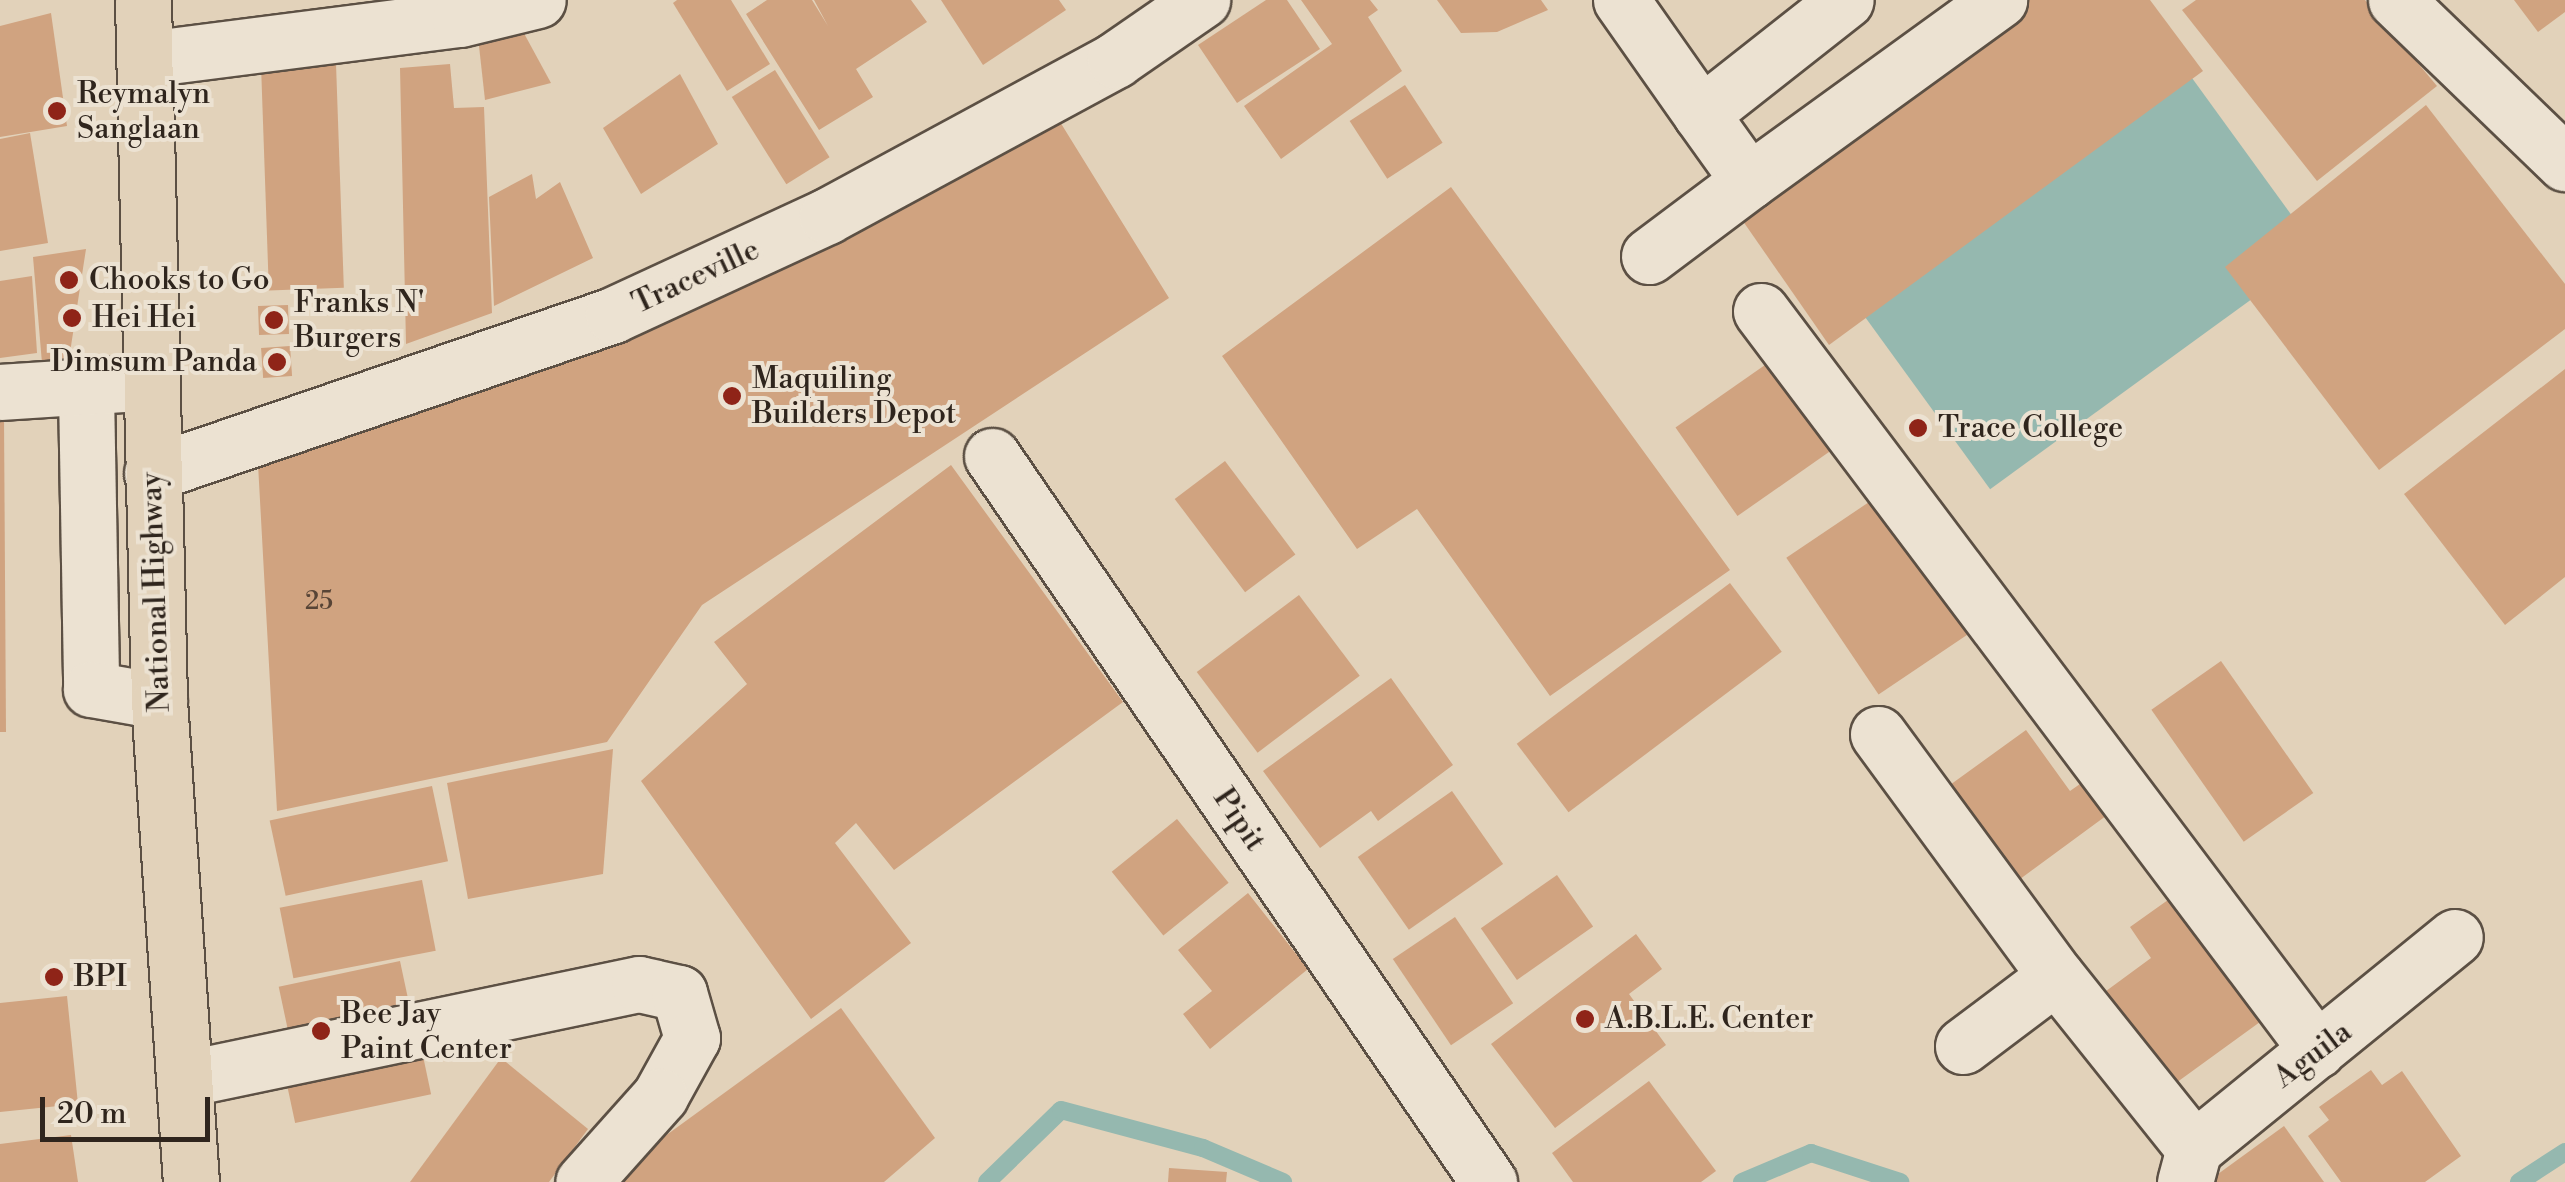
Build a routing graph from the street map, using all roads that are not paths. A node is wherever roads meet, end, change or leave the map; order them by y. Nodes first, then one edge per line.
1 (143, 0) edge
2 (538, 0) edge
3 (1202, 0) edge
4 (1620, 0) edge
5 (1846, 0) edge
6 (1999, 0) edge
7 (2396, 0) edge
8 (146, 59) junction
9 (1701, 114) junction
10 (2565, 163) edge
11 (1749, 181) junction
12 (1649, 256) dead end
13 (1761, 312) dead end
14 (150, 377) junction
15 (86, 391) junction
16 (0, 392) edge
17 (992, 456) dead end
18 (152, 473) junction
19 (159, 701) junction
20 (1878, 734) dead end
21 (2455, 936) dead end
22 (2056, 976) junction
23 (1963, 1046) dead end
24 (2318, 1050) junction
25 (184, 1080) junction
26 (2189, 1166) edge
27 (191, 1182) edge
28 (583, 1182) edge
29 (1490, 1182) edge

1 - 8 main road, National Highway
2 - 8 street
3 - 18 street, Traceville
4 - 9 street
5 - 9 street
6 - 11 street
7 - 10 street
8 - 14 main road, National Highway
9 - 11 street
11 - 12 street
13 - 24 street
14 - 15 street
14 - 18 main road, National Highway
15 - 16 street
15 - 19 street
17 - 29 street, Pipit
18 - 19 main road, National Highway
19 - 25 main road, National Highway
20 - 22 street
21 - 24 street, Aguila
22 - 23 street
22 - 26 street
24 - 26 street, Aguila
25 - 27 main road, National Highway
25 - 28 street

